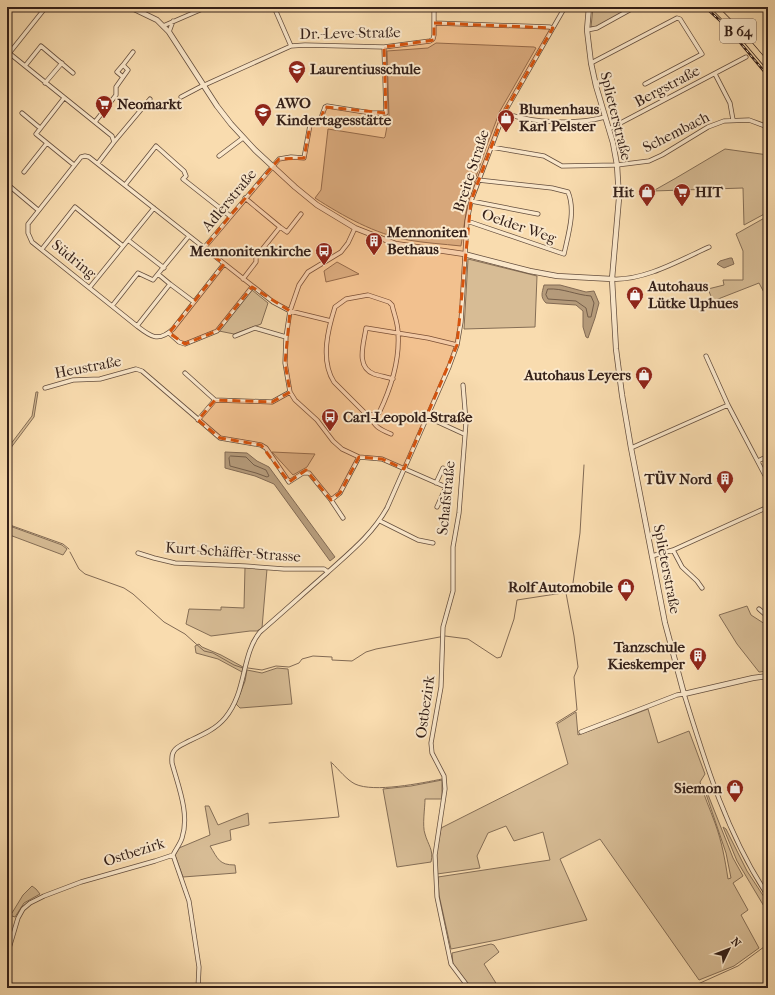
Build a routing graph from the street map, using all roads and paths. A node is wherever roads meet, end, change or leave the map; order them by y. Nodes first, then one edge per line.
1 (46, 7) edge
2 (130, 7) edge
3 (207, 7) edge
4 (274, 7) edge
5 (434, 7) edge
6 (565, 7) edge
7 (589, 7) edge
8 (635, 7) edge
9 (714, 7) edge
10 (173, 21) junction
11 (434, 23) junction
12 (163, 26) junction
13 (553, 28) junction
14 (587, 30) junction
15 (169, 32) junction
16 (291, 46) junction
17 (384, 46) junction
18 (133, 52) dead end
19 (8, 54) edge
20 (746, 57) dead end
21 (62, 63) junction
22 (591, 63) junction
23 (123, 65) junction
24 (25, 66) junction
25 (768, 66) edge
26 (74, 72) dead end
27 (715, 74) junction
28 (123, 76) junction
29 (45, 83) junction
30 (645, 84) dead end
31 (204, 86) junction
32 (181, 97) dead end
33 (64, 98) junction
34 (150, 99) dead end
35 (22, 113) dead end
36 (504, 113) junction
37 (605, 117) junction
38 (733, 120) junction
39 (95, 122) junction
40 (768, 127) edge
41 (40, 128) junction
42 (609, 129) junction
43 (243, 138) junction
44 (114, 142) junction
45 (47, 143) junction
46 (491, 147) junction
47 (219, 156) dead end
48 (98, 164) junction
49 (74, 165) junction
50 (617, 165) junction
51 (272, 167) junction
52 (24, 172) dead end
53 (478, 180) junction
54 (7, 184) edge
55 (125, 185) junction
56 (245, 198) junction
57 (471, 201) junction
58 (154, 208) junction
59 (38, 210) junction
60 (301, 214) dead end
61 (538, 214) dead end
62 (230, 216) junction
63 (467, 221) junction
64 (280, 227) junction
65 (355, 228) junction
66 (189, 236) junction
67 (128, 240) junction
68 (123, 246) junction
69 (709, 247) dead end
70 (204, 248) junction
71 (42, 249) junction
72 (464, 254) junction
73 (224, 264) junction
74 (164, 268) junction
75 (158, 274) junction
76 (243, 279) junction
77 (612, 279) junction
78 (170, 284) junction
79 (90, 287) junction
80 (252, 287) junction
81 (194, 302) junction
82 (112, 306) junction
83 (290, 311) junction
84 (331, 321) junction
85 (137, 326) junction
86 (169, 333) junction
87 (398, 333) junction
88 (235, 336) dead end
89 (286, 337) junction
90 (457, 345) junction
91 (706, 356) dead end
92 (185, 373) dead end
93 (393, 379) junction
94 (463, 385) dead end
95 (45, 388) dead end
96 (290, 392) junction
97 (215, 400) junction
98 (728, 405) junction
99 (369, 415) junction
100 (427, 417) junction
101 (198, 420) junction
102 (391, 434) dead end
103 (464, 434) junction
104 (631, 448) junction
105 (768, 456) edge
106 (359, 457) junction
107 (758, 461) junction
108 (443, 468) dead end
109 (404, 469) junction
110 (768, 481) edge
111 (436, 483) junction
112 (331, 500) junction
113 (437, 507) dead end
114 (768, 507) edge
115 (343, 518) dead end
116 (380, 521) junction
117 (433, 544) dead end
118 (673, 550) junction
119 (138, 552) dead end
120 (652, 556) junction
121 (452, 564) joint
122 (328, 572) junction
123 (702, 588) dead end
124 (759, 609) dead end
125 (768, 620) edge
126 (768, 676) edge
127 (684, 694) junction
128 (581, 732) dead end
129 (173, 855) junction
130 (768, 896) edge
131 (7, 955) edge
132 (198, 988) edge
133 (469, 988) edge

1 - 19 street
2 - 12 street
3 - 10 street
4 - 16 street
5 - 11 street
6 - 13 street, Breite Straße
7 - 14 street, Splieterstraße
8 - 14 street
9 - 25 main road, B 64
10 - 12 street
10 - 15 street
11 - 13 street
11 - 17 street, Dr.-Leve-Straße
12 - 15 street
13 - 36 street, Breite Straße
14 - 22 street, Splieterstraße
15 - 31 street
16 - 17 street, Dr.-Leve-Straße
16 - 31 street, Dr.-Leve-Straße
17 - 51 street, Adlerstraße
18 - 23 street
19 - 24 street
20 - 27 street, Bergstraße
21 - 24 street
21 - 26 street
21 - 29 street
22 - 30 street
22 - 37 street, Splieterstraße
23 - 28 street
23 - 28 street
24 - 29 street
27 - 38 street, Bergstraße
27 - 42 street, Bergstraße
28 - 39 street
29 - 33 street
31 - 32 street, Dr.-Leve-Straße
31 - 43 street
33 - 39 street
33 - 41 street
34 - 44 street
35 - 41 street
36 - 37 street
36 - 46 street, Breite Straße
37 - 42 street, Splieterstraße
38 - 40 street, Schembach
38 - 50 street, Schembach
39 - 44 street
41 - 45 street
42 - 50 street, Splieterstraße
43 - 47 street
43 - 51 street
44 - 48 street
45 - 49 street
45 - 52 street
46 - 50 street, Schembach
46 - 53 street, Breite Straße
48 - 49 street, Südring
48 - 55 street, Südring
49 - 59 street, Südring
50 - 77 street, Splieterstraße
51 - 56 street, Adlerstraße
51 - 65 street
53 - 57 street, Breite Straße
53 - 63 street, Oelder Weg
54 - 59 street
55 - 58 street, Südring
55 - 62 street
56 - 62 street, Adlerstraße
56 - 64 street
57 - 61 street
57 - 63 street, Breite Straße
58 - 66 street, Südring
58 - 67 street
59 - 71 street, Südring
60 - 64 street
62 - 70 street, Adlerstraße
63 - 72 street, Breite Straße
64 - 76 street
65 - 72 street
65 - 83 street
66 - 70 street, Südring
66 - 74 street
67 - 68 street
67 - 74 street
68 - 71 street
68 - 79 street
69 - 77 street
70 - 73 street, Südring
71 - 79 street, Südring
72 - 77 street
72 - 90 street, Breite Straße
73 - 76 street, Südring
73 - 81 street
74 - 75 street
75 - 78 street
75 - 82 street
76 - 80 street, Südring
77 - 104 street, Splieterstraße
78 - 81 street
78 - 85 street
79 - 82 street, Südring
80 - 83 street, Südring
80 - 86 street
81 - 86 street
82 - 85 street, Südring
83 - 84 street, Südring
83 - 89 street
84 - 87 street
84 - 99 street
85 - 86 street, Südring
87 - 90 street
87 - 93 street
87 - 93 street
88 - 89 street
89 - 96 street
90 - 100 street, Breite Straße
91 - 98 street
92 - 97 street
93 - 99 street
94 - 103 street, Schafstraße
95 - 101 street, Heustraße
96 - 97 street
96 - 106 street
97 - 101 street
98 - 104 street
98 - 107 street
99 - 102 street
100 - 103 street
100 - 109 street, Breite Straße
101 - 112 street
103 - 121 street, Schafstraße
104 - 120 street, Splieterstraße
105 - 107 street
106 - 109 street
106 - 112 street
107 - 110 street
108 - 111 street
109 - 111 street
109 - 116 street, Breite Straße
111 - 113 street
112 - 115 street
114 - 118 street
116 - 117 street
116 - 122 street, Breite Straße
118 - 120 street
118 - 123 street, Splieterstraße
119 - 122 street, Kurt-Schäffer-Strasse
120 - 127 street, Splieterstraße
121 - 133 street, Ostbezirk
122 - 129 street, Ostbezirk
124 - 125 street
126 - 127 street
127 - 128 street
127 - 130 street, Splieterstraße
129 - 131 street, Ostbezirk
129 - 132 street

